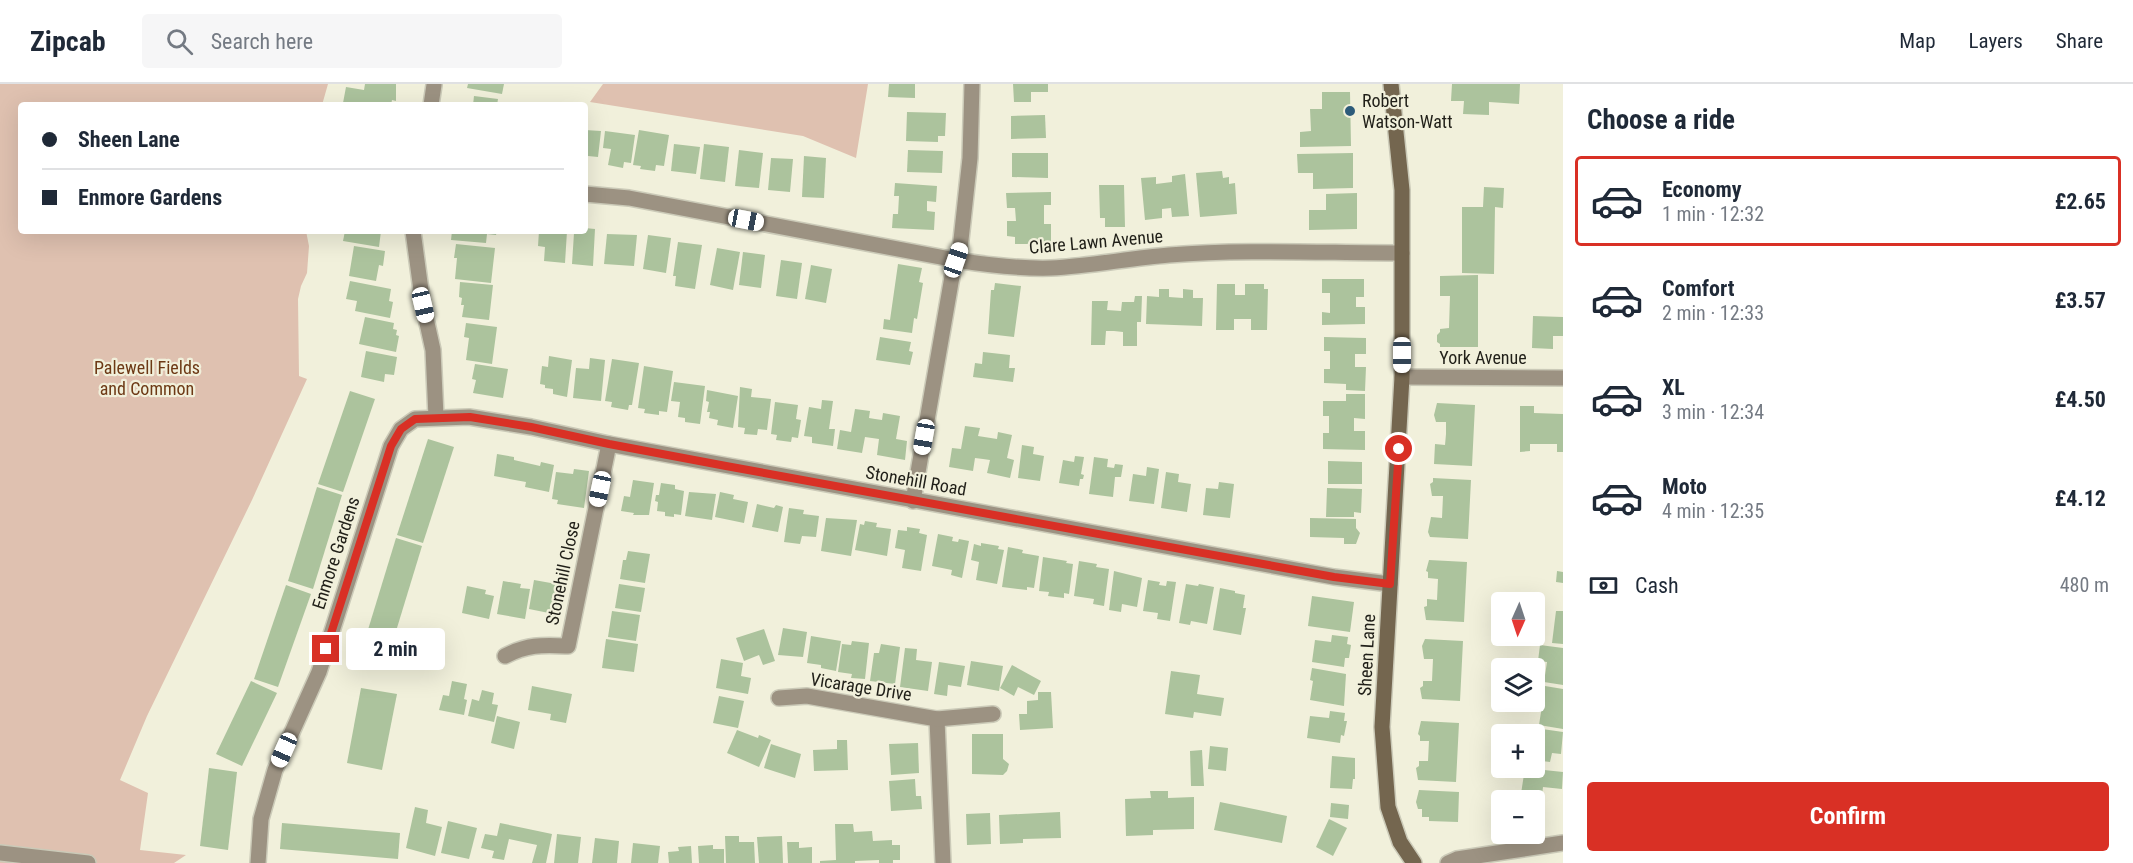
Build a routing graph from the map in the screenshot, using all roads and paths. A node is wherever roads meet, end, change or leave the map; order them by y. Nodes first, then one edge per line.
1 (1391, 84) edge
2 (434, 85) edge
3 (972, 86) edge
4 (431, 102) edge
5 (588, 194) edge
6 (412, 234) edge
7 (1402, 253) junction
8 (956, 260) junction
9 (1402, 377) junction
10 (1563, 378) edge
11 (436, 417) junction
12 (609, 444) junction
13 (913, 501) junction
14 (1390, 584) junction
15 (505, 656) dead end
16 (779, 698) dead end
17 (993, 714) dead end
18 (937, 719) junction
19 (1563, 843) edge
20 (0, 853) edge
21 (88, 863) edge
22 (258, 863) edge
23 (943, 863) edge
24 (1414, 863) edge
25 (1448, 863) edge

1 - 7 main road, Sheen Lane
2 - 4 street
3 - 8 street
5 - 8 street, Clare Lawn Avenue
6 - 11 street
7 - 8 street, Clare Lawn Avenue
7 - 9 main road, Sheen Lane
8 - 13 street
9 - 10 street, York Avenue
9 - 14 main road, Sheen Lane
11 - 12 street, Stonehill Road
11 - 22 street, Enmore Gardens
12 - 13 street, Stonehill Road
12 - 15 street, Stonehill Close
13 - 14 street, Stonehill Road
14 - 24 main road, Sheen Lane
16 - 18 street, Vicarage Drive
17 - 18 street, Vicarage Drive
18 - 23 street
19 - 25 street
20 - 21 street

